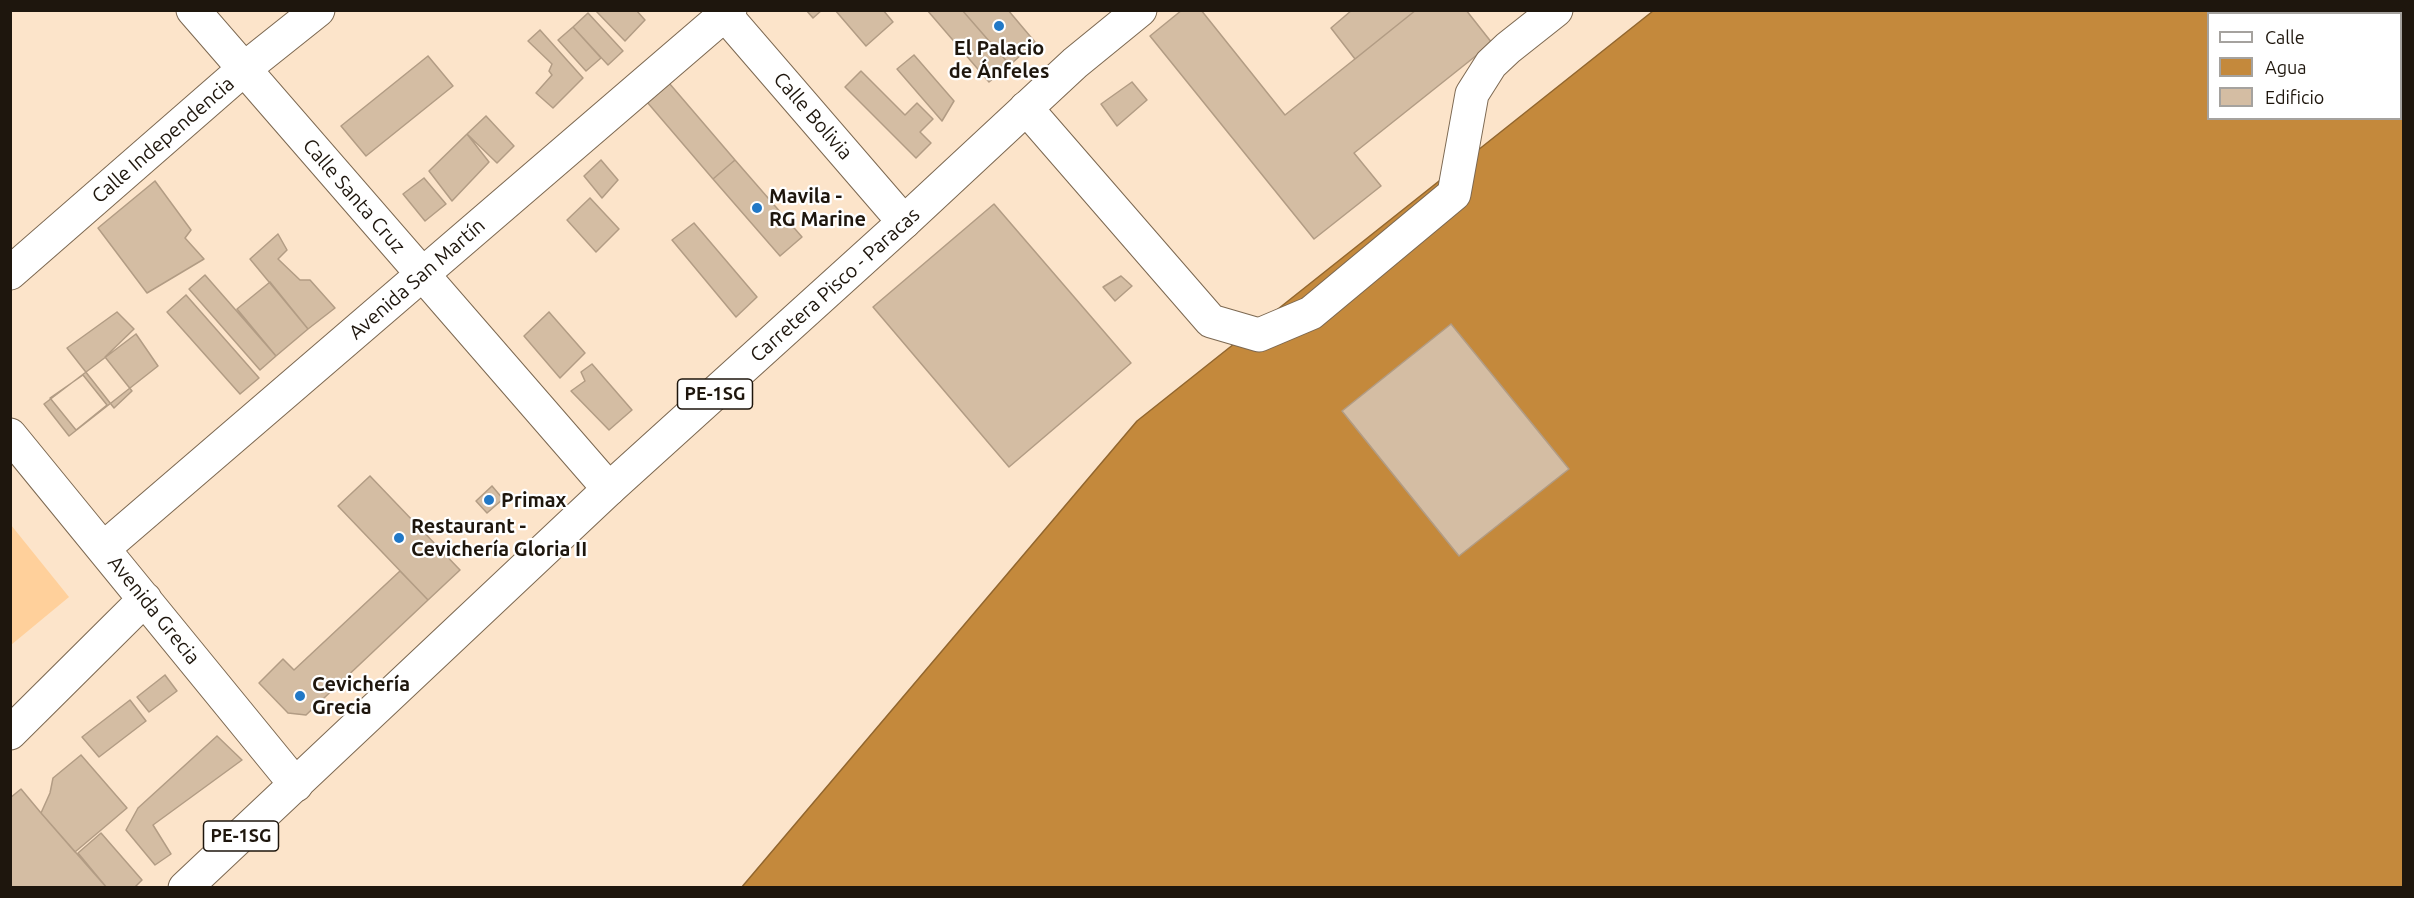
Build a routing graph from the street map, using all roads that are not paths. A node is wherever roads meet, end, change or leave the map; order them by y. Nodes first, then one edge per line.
1 (193, 10) edge
2 (318, 10) edge
3 (1140, 10) edge
4 (1556, 10) edge
5 (726, 12) edge
6 (244, 69) junction
7 (1026, 108) junction
8 (904, 222) junction
9 (10, 273) edge
10 (422, 275) junction
11 (10, 435) edge
12 (609, 489) junction
13 (104, 548) junction
14 (145, 598) junction
15 (10, 733) edge
16 (296, 785) junction
17 (185, 888) edge

1 - 6 street, Calle Santa Cruz
2 - 6 street, Calle Independencia
3 - 7 street, Carretera Pisco - Paracas / PE-1SG
4 - 7 street
5 - 8 street, Calle Bolivia
5 - 10 street, Avenida San Martín
6 - 9 street, Calle Independencia
6 - 10 street, Calle Santa Cruz
7 - 8 street, Carretera Pisco - Paracas / PE-1SG
8 - 12 street, Carretera Pisco - Paracas / PE-1SG
10 - 12 street, Calle Santa Cruz
10 - 13 street, Avenida San Martín
11 - 13 street, Avenida Grecia
12 - 16 street, Carretera Pisco - Paracas / PE-1SG
13 - 14 street, Avenida Grecia
14 - 15 street
14 - 16 street, Avenida Grecia
16 - 17 street, PE-1SG

